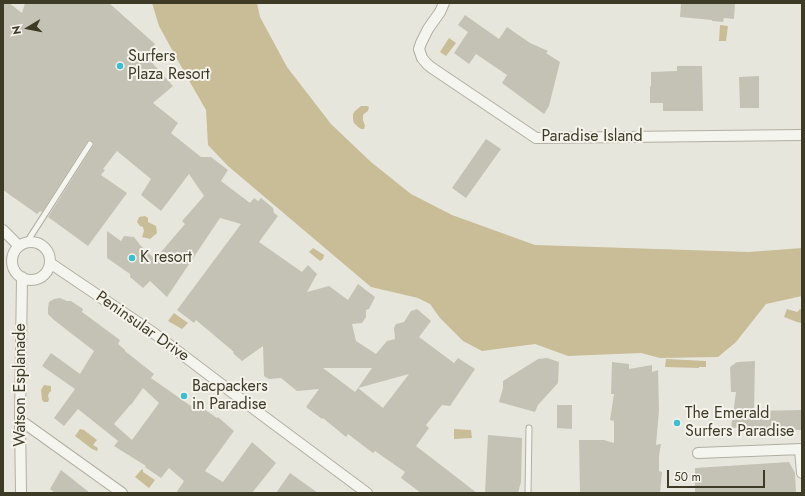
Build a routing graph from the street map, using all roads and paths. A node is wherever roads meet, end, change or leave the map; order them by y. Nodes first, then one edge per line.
1 (444, 3) edge
2 (802, 135) edge
3 (90, 144) dead end
4 (3, 230) edge
5 (23, 244) junction
6 (50, 263) junction
7 (22, 277) junction
8 (20, 420) junction
9 (529, 428) dead end
10 (801, 449) edge
11 (698, 453) dead end
12 (802, 473) edge
13 (21, 493) edge
14 (122, 493) edge
15 (367, 493) edge
16 (528, 493) edge

1 - 2 street, Paradise Island
3 - 5 lane
4 - 5 street
5 - 6 street
5 - 7 street
6 - 7 street
6 - 15 street, Peninsular Drive
7 - 8 street, Watson Esplanade
8 - 13 street, Watson Esplanade
8 - 14 street
9 - 16 lane
10 - 11 street
10 - 12 street

